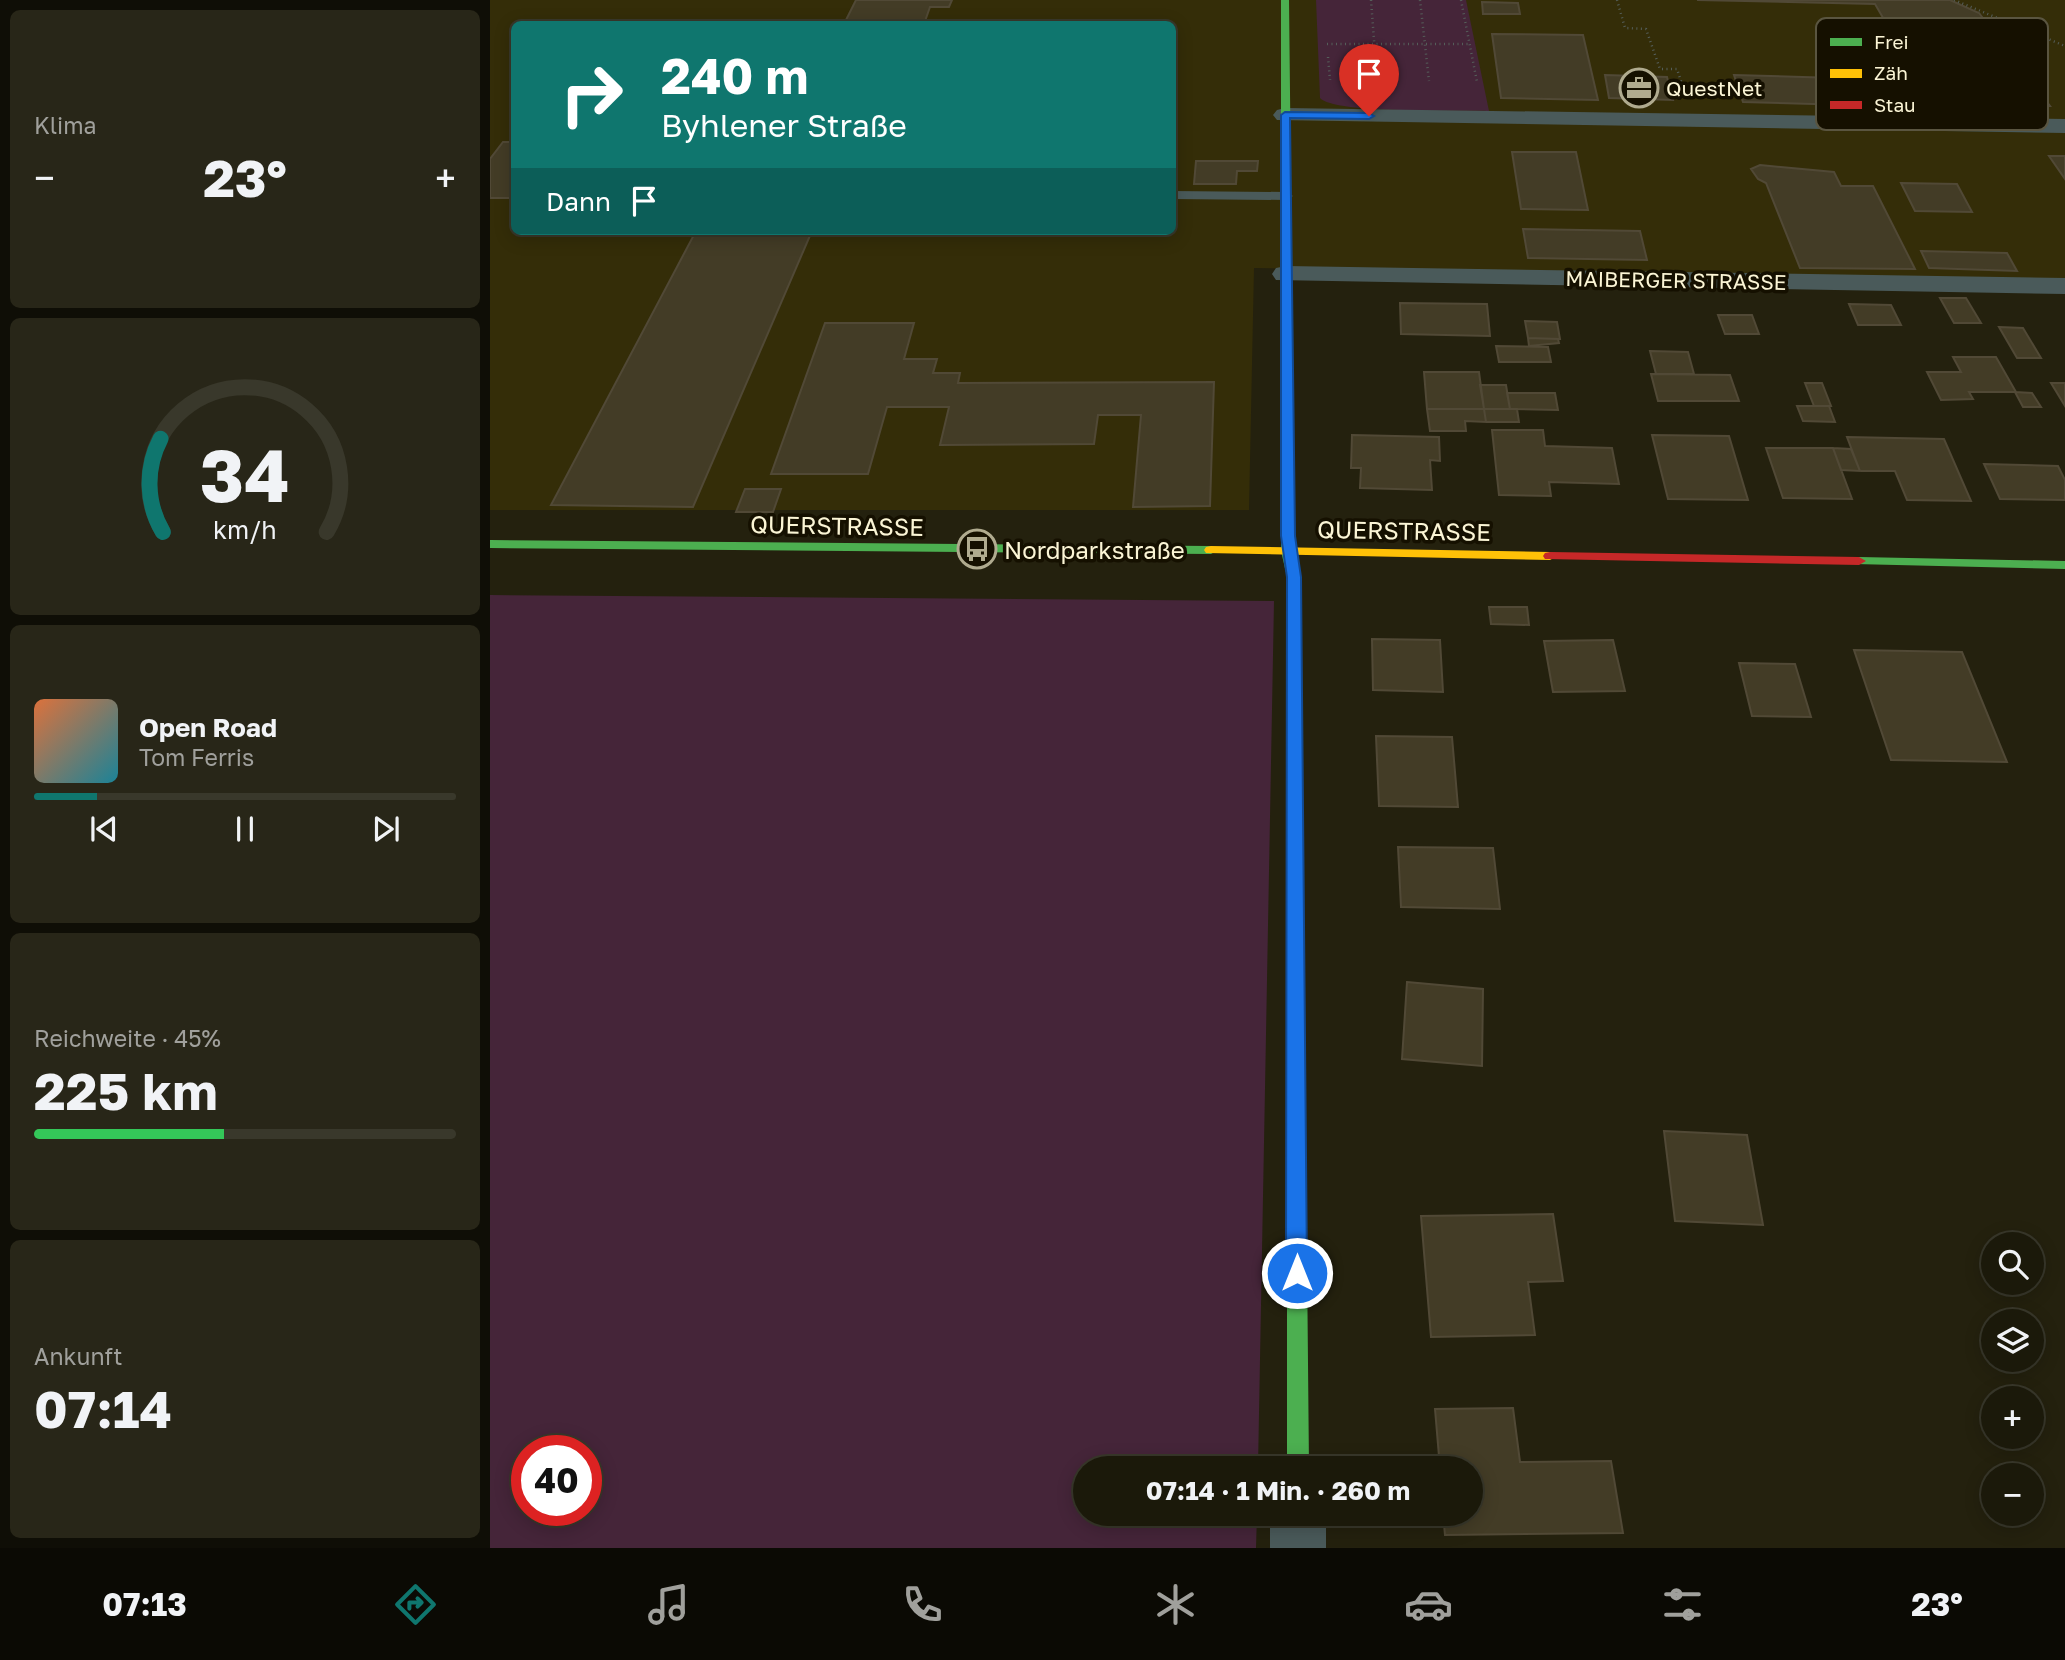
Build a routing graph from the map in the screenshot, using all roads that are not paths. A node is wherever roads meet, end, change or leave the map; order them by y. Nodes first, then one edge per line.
1 (1285, 0) edge
2 (1285, 115) junction
3 (1816, 122) edge
4 (1176, 195) edge
5 (1286, 195) junction
6 (1286, 274) junction
7 (2065, 286) edge
8 (490, 544) edge
9 (1288, 551) junction
10 (2065, 565) edge
11 (1297, 1456) edge
12 (1298, 1526) edge
13 (1298, 1548) edge

1 - 2 street
2 - 3 street
2 - 5 street
4 - 5 lane
5 - 6 street
6 - 7 street, MAIBERGER STRASSE
6 - 9 street
8 - 9 street, QUERSTRASSE
9 - 10 street, QUERSTRASSE
9 - 11 street
12 - 13 street

